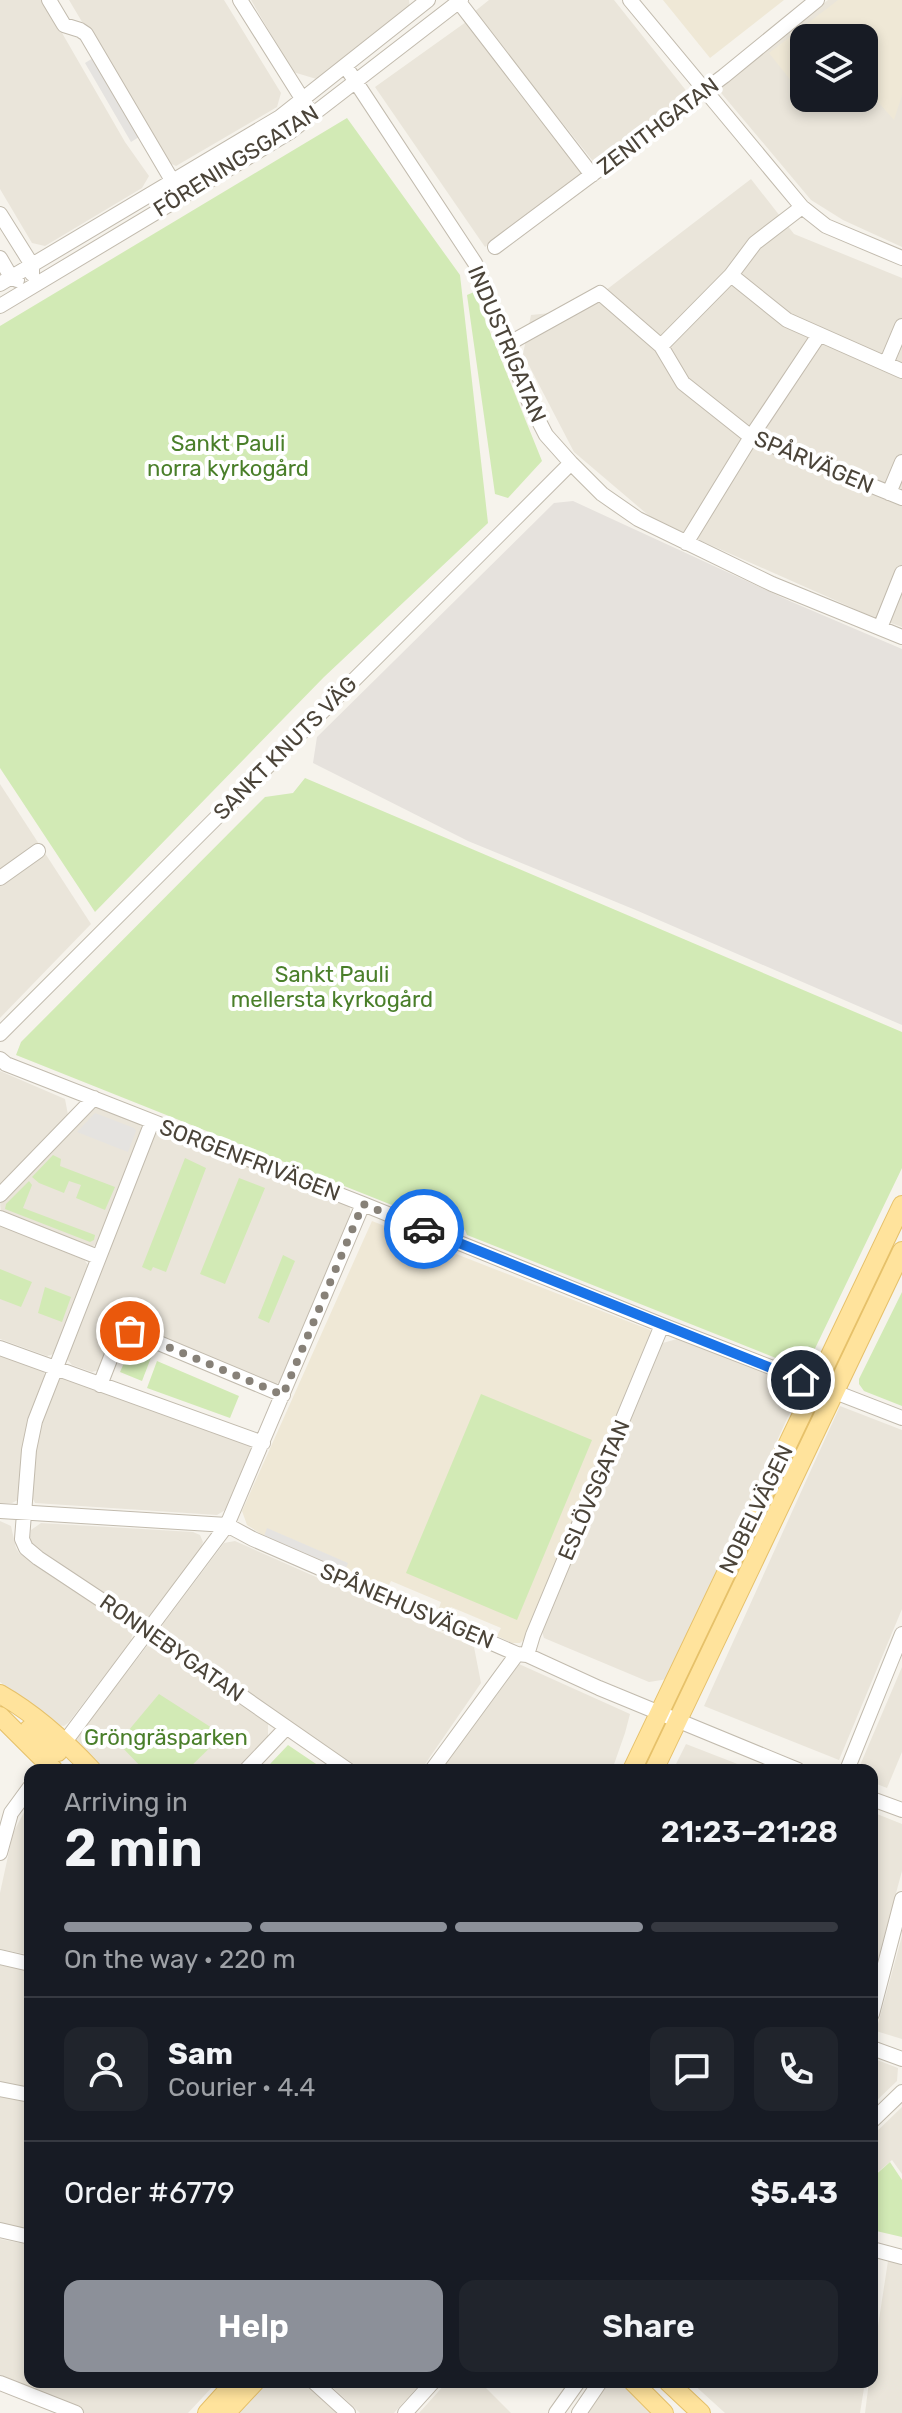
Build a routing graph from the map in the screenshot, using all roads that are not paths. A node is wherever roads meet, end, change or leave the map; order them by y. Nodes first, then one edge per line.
1 (49, 0) edge
2 (240, 0) edge
3 (428, 0) edge
4 (630, 0) edge
5 (817, 0) edge
6 (460, 1) edge
7 (346, 67) junction
8 (357, 80) junction
9 (704, 89) junction
10 (302, 100) junction
11 (312, 115) junction
12 (592, 175) junction
13 (173, 182) junction
14 (802, 207) junction
15 (0, 214) edge
16 (495, 247) dead end
17 (0, 258) edge
18 (902, 258) edge
19 (32, 265) junction
20 (731, 275) junction
21 (6, 281) edge
22 (33, 286) junction
23 (0, 306) edge
24 (902, 326) edge
25 (819, 335) junction
26 (508, 344) junction
27 (661, 346) junction
28 (886, 364) junction
29 (902, 371) edge
30 (751, 437) junction
31 (902, 462) edge
32 (571, 463) junction
33 (895, 495) edge
34 (686, 543) junction
35 (902, 573) edge
36 (880, 628) junction
37 (902, 637) edge
38 (38, 851) dead end
39 (0, 878) edge
40 (0, 1034) edge
41 (0, 1059) edge
42 (94, 1098) junction
43 (152, 1122) junction
44 (0, 1195) edge
45 (363, 1204) junction
46 (902, 1205) edge
47 (0, 1218) edge
48 (902, 1251) edge
49 (98, 1257) junction
50 (662, 1325) junction
51 (0, 1348) edge
52 (56, 1369) junction
53 (816, 1384) junction
54 (100, 1385) junction
55 (835, 1392) junction
56 (283, 1395) junction
57 (902, 1418) edge
58 (263, 1443) junction
59 (0, 1511) edge
60 (24, 1512) junction
61 (227, 1525) junction
62 (148, 1631) junction
63 (902, 1634) edge
64 (522, 1654) junction
65 (0, 1694) edge
66 (0, 1704) edge
67 (659, 1713) junction
68 (0, 1716) edge
69 (678, 1721) junction
70 (286, 1728) junction
71 (54, 1759) edge
72 (252, 1764) edge
73 (339, 1764) edge
74 (437, 1764) edge
75 (635, 1764) edge
76 (657, 1764) edge
77 (783, 1764) edge
78 (849, 1764) edge
79 (24, 1795) edge
80 (878, 1801) edge
81 (902, 1810) edge
82 (0, 1853) edge
83 (902, 1899) edge
84 (0, 1957) edge
85 (24, 1963) edge
86 (878, 1991) edge
87 (878, 2050) edge
88 (902, 2059) edge
89 (0, 2089) edge
90 (902, 2092) edge
91 (24, 2094) edge
92 (878, 2115) edge
93 (0, 2230) edge
94 (24, 2236) edge
95 (878, 2251) edge
96 (902, 2257) edge
97 (0, 2383) edge
98 (230, 2388) edge
99 (249, 2388) edge
100 (321, 2388) edge
101 (428, 2388) edge
102 (574, 2388) edge
103 (596, 2388) edge
104 (639, 2388) edge
105 (674, 2388) edge
106 (76, 2413) edge
107 (207, 2413) edge
108 (226, 2413) edge
109 (348, 2413) edge
110 (405, 2413) edge
111 (556, 2413) edge
112 (579, 2413) edge
113 (664, 2413) edge
114 (701, 2413) edge

1 - 13 street
2 - 10 street
3 - 7 street, FÖRENINGSGATAN
4 - 9 street
5 - 9 street, ZENITHGATAN
6 - 8 street, FÖRENINGSGATAN
6 - 12 street
7 - 8 street, INDUSTRIGATAN
7 - 10 street, FÖRENINGSGATAN
8 - 11 street, FÖRENINGSGATAN
8 - 26 street, INDUSTRIGATAN
9 - 12 street, ZENITHGATAN
9 - 14 street
10 - 11 street
10 - 13 street, FÖRENINGSGATAN
11 - 22 street, FÖRENINGSGATAN
12 - 16 street, ZENITHGATAN
13 - 19 street, FÖRENINGSGATAN
14 - 18 street
14 - 20 street
15 - 19 street
17 - 21 street
19 - 21 street, FÖRENINGSGATAN
19 - 22 street
20 - 25 street
20 - 27 street
21 - 22 street
22 - 23 street, FÖRENINGSGATAN
24 - 28 street
25 - 28 street
25 - 30 street
26 - 27 street, SPÅRVÄGEN
26 - 32 street, INDUSTRIGATAN
27 - 30 street, SPÅRVÄGEN
28 - 29 street
30 - 33 street, SPÅRVÄGEN
30 - 34 street
31 - 33 street
32 - 34 street, INDUSTRIGATAN
32 - 40 street, SANKT KNUTS VÄG
34 - 36 street, INDUSTRIGATAN
35 - 36 street
36 - 37 street, INDUSTRIGATAN
38 - 39 street
41 - 42 street, SORGENFRIVÄGEN
42 - 43 street, SORGENFRIVÄGEN
42 - 44 street
43 - 45 street, SORGENFRIVÄGEN
43 - 49 street
45 - 50 street, SORGENFRIVÄGEN
45 - 56 street
46 - 53 main road, NOBELVÄGEN
47 - 49 street
48 - 55 main road, NOBELVÄGEN
49 - 52 street
50 - 53 street, SORGENFRIVÄGEN
50 - 64 street, ESLÖVSGATAN
51 - 52 street
52 - 54 street
52 - 60 street
53 - 55 street, SORGENFRIVÄGEN
53 - 67 main road, NOBELVÄGEN
54 - 56 street
54 - 58 street
55 - 57 street, SORGENFRIVÄGEN
55 - 69 main road, NOBELVÄGEN
56 - 58 street
58 - 61 street
59 - 60 street, SPÅNEHUSVÄGEN
60 - 61 street, SPÅNEHUSVÄGEN
60 - 62 street, RONNEBYGATAN
61 - 62 street
61 - 64 street, SPÅNEHUSVÄGEN
62 - 70 street, RONNEBYGATAN
62 - 71 street
63 - 78 street
64 - 67 street, SPÅNEHUSVÄGEN
64 - 74 street, ESLÖVSGATAN
65 - 71 main road
66 - 71 main road
67 - 69 street, SPÅNEHUSVÄGEN
67 - 75 main road, NOBELVÄGEN
68 - 71 main road
69 - 76 main road, NOBELVÄGEN
69 - 77 street, SPÅNEHUSVÄGEN
70 - 72 street
70 - 73 street, RONNEBYGATAN
79 - 82 street
80 - 81 street
83 - 86 street
84 - 85 street
87 - 88 street
89 - 91 street
90 - 92 street
93 - 94 street
95 - 96 street
97 - 106 street
98 - 107 main road
99 - 108 main road
100 - 109 street
101 - 110 street
102 - 111 street
103 - 112 street
104 - 113 main road
105 - 114 main road

